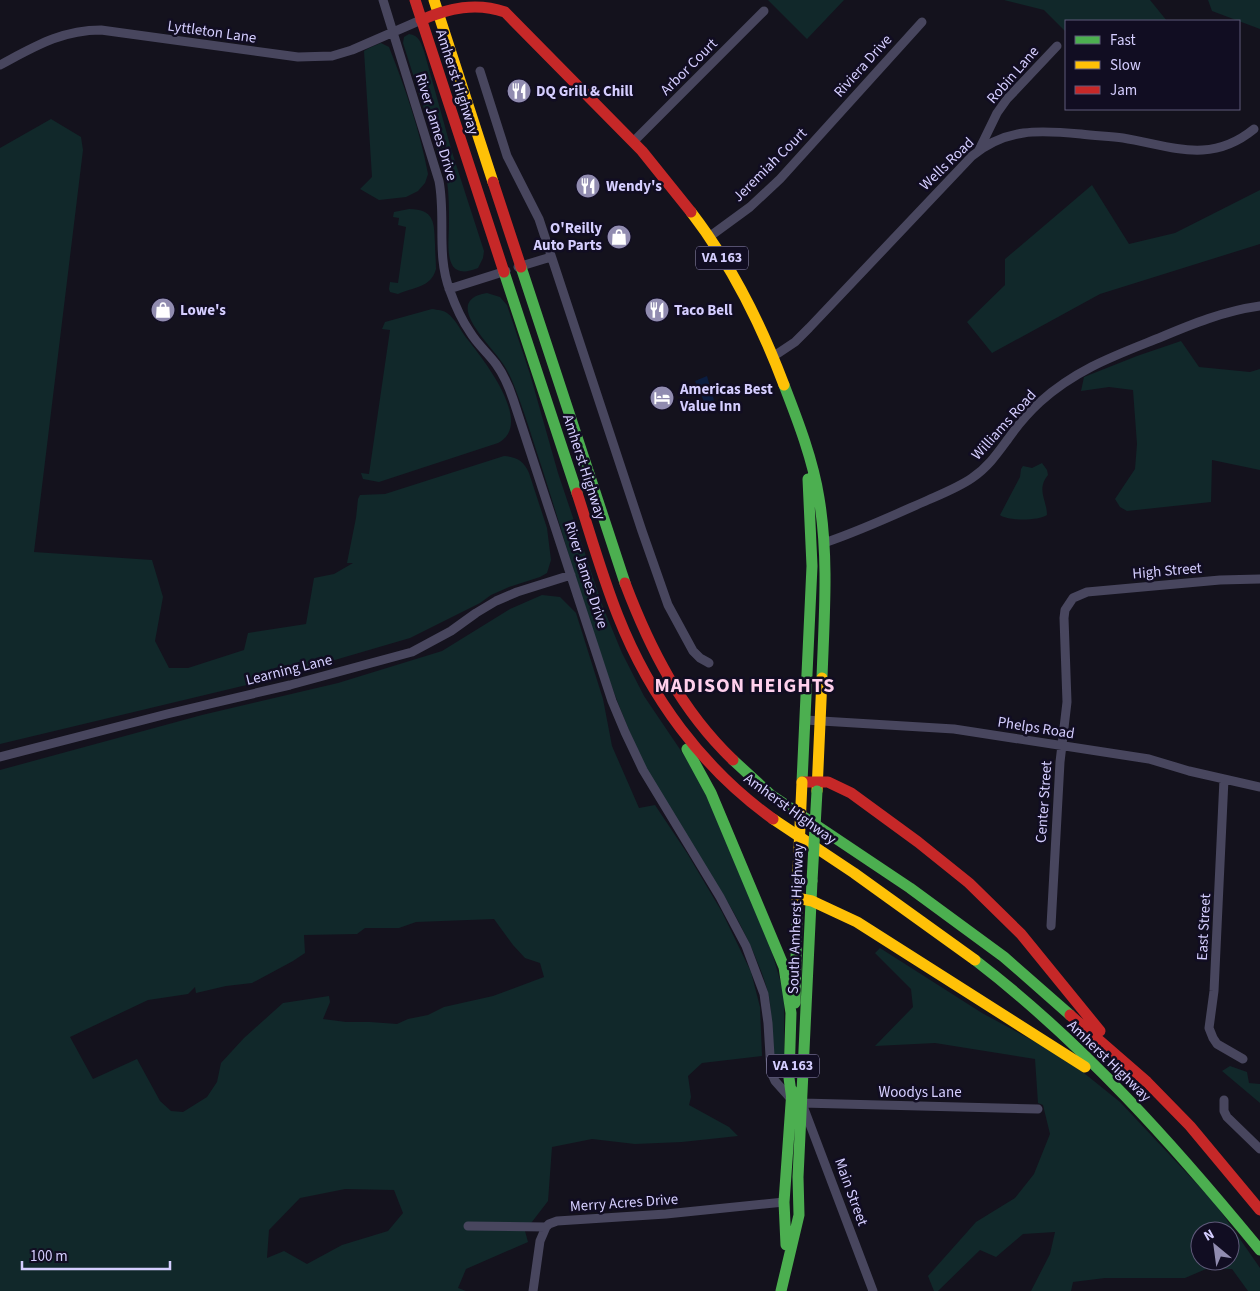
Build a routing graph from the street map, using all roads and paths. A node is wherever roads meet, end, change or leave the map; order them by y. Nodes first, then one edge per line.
1 (383, 0) edge
2 (415, 0) edge
3 (434, 0) edge
4 (493, 3) edge
5 (764, 11) dead end
6 (438, 12) junction
7 (421, 20) junction
8 (922, 22) dead end
9 (392, 33) junction
10 (1057, 46) dead end
11 (0, 65) edge
12 (480, 71) dead end
13 (825, 128) joint
14 (1254, 129) dead end
15 (633, 142) junction
16 (979, 150) junction
17 (709, 237) junction
18 (551, 257) junction
19 (521, 267) junction
20 (504, 272) junction
21 (449, 289) junction
22 (1260, 306) edge
23 (774, 356) junction
24 (808, 458) junction
25 (824, 543) junction
26 (571, 575) junction
27 (1260, 579) edge
28 (1077, 595) joint
29 (709, 663) dead end
30 (661, 703) junction
31 (805, 720) junction
32 (820, 720) junction
33 (1062, 746) junction
34 (0, 757) edge
35 (1224, 779) junction
36 (802, 782) junction
37 (817, 786) junction
38 (1260, 787) edge
39 (797, 898) junction
40 (812, 901) junction
41 (1051, 926) dead end
42 (1243, 1059) dead end
43 (1147, 1082) junction
44 (1224, 1100) dead end
45 (797, 1101) junction
46 (1038, 1109) dead end
47 (1142, 1114) junction
48 (1260, 1149) edge
49 (784, 1202) junction
50 (1260, 1210) edge
51 (468, 1226) dead end
52 (546, 1227) junction
53 (1260, 1250) edge
54 (787, 1261) junction
55 (533, 1291) edge
56 (781, 1291) edge
57 (873, 1291) edge

1 - 9 street, River James Drive
2 - 7 main road, Amherst Highway
3 - 6 main road, Amherst Highway
4 - 6 main road, South Amherst Highway / VA 163
4 - 15 main road, South Amherst Highway / VA 163
5 - 15 street, Arbor Court
6 - 7 main road, South Amherst Highway / VA 163
6 - 19 main road, Amherst Highway
7 - 9 street, Lyttleton Lane
7 - 20 main road, Amherst Highway
8 - 13 street, Riviera Drive
9 - 11 street, Lyttleton Lane
9 - 21 street, River James Drive
10 - 16 street, Robin Lane
12 - 18 street
13 - 17 street, Jeremiah Court
14 - 16 street, Wells Road
15 - 17 main road, South Amherst Highway / VA 163
16 - 23 street, Wells Road
17 - 23 main road, South Amherst Highway / VA 163
18 - 19 street
18 - 29 street
19 - 20 street
19 - 43 main road, Amherst Highway
20 - 21 street
20 - 30 main road, Amherst Highway
21 - 26 street, River James Drive
22 - 25 street, Williams Road
23 - 24 main road, South Amherst Highway / VA 163
24 - 25 main road, South Amherst Highway / VA 163
24 - 31 main road, South Amherst Highway / VA 163
25 - 32 main road, South Amherst Highway / VA 163
26 - 34 street, Learning Lane
26 - 45 street, River James Drive
27 - 28 street, High Street
28 - 33 street, Center Street
30 - 45 main road
30 - 47 main road, Amherst Highway
31 - 32 street, Phelps Road
31 - 36 main road, South Amherst Highway / VA 163
32 - 33 street, Phelps Road
32 - 37 main road, South Amherst Highway / VA 163
33 - 35 street, Phelps Road
33 - 41 street, Center Street
35 - 38 street, Phelps Road
35 - 42 street, East Street
36 - 37 main road
36 - 39 main road, South Amherst Highway / VA 163, bridge
37 - 40 main road, South Amherst Highway / VA 163, bridge
37 - 43 main road
39 - 40 main road
39 - 45 main road, South Amherst Highway / VA 163
40 - 45 main road, South Amherst Highway / VA 163
40 - 47 main road
43 - 50 main road, Amherst Highway
44 - 48 street
45 - 46 street, Woodys Lane
45 - 49 main road, South Amherst Highway / VA 163
45 - 54 main road, South Amherst Highway / VA 163
45 - 57 street, Main Street
47 - 53 main road, Amherst Highway
49 - 52 street, Merry Acres Drive
49 - 54 main road, South Amherst Highway / VA 163
51 - 52 street, Merry Acres Drive
52 - 55 street
54 - 56 main road, South Amherst Highway / VA 163

